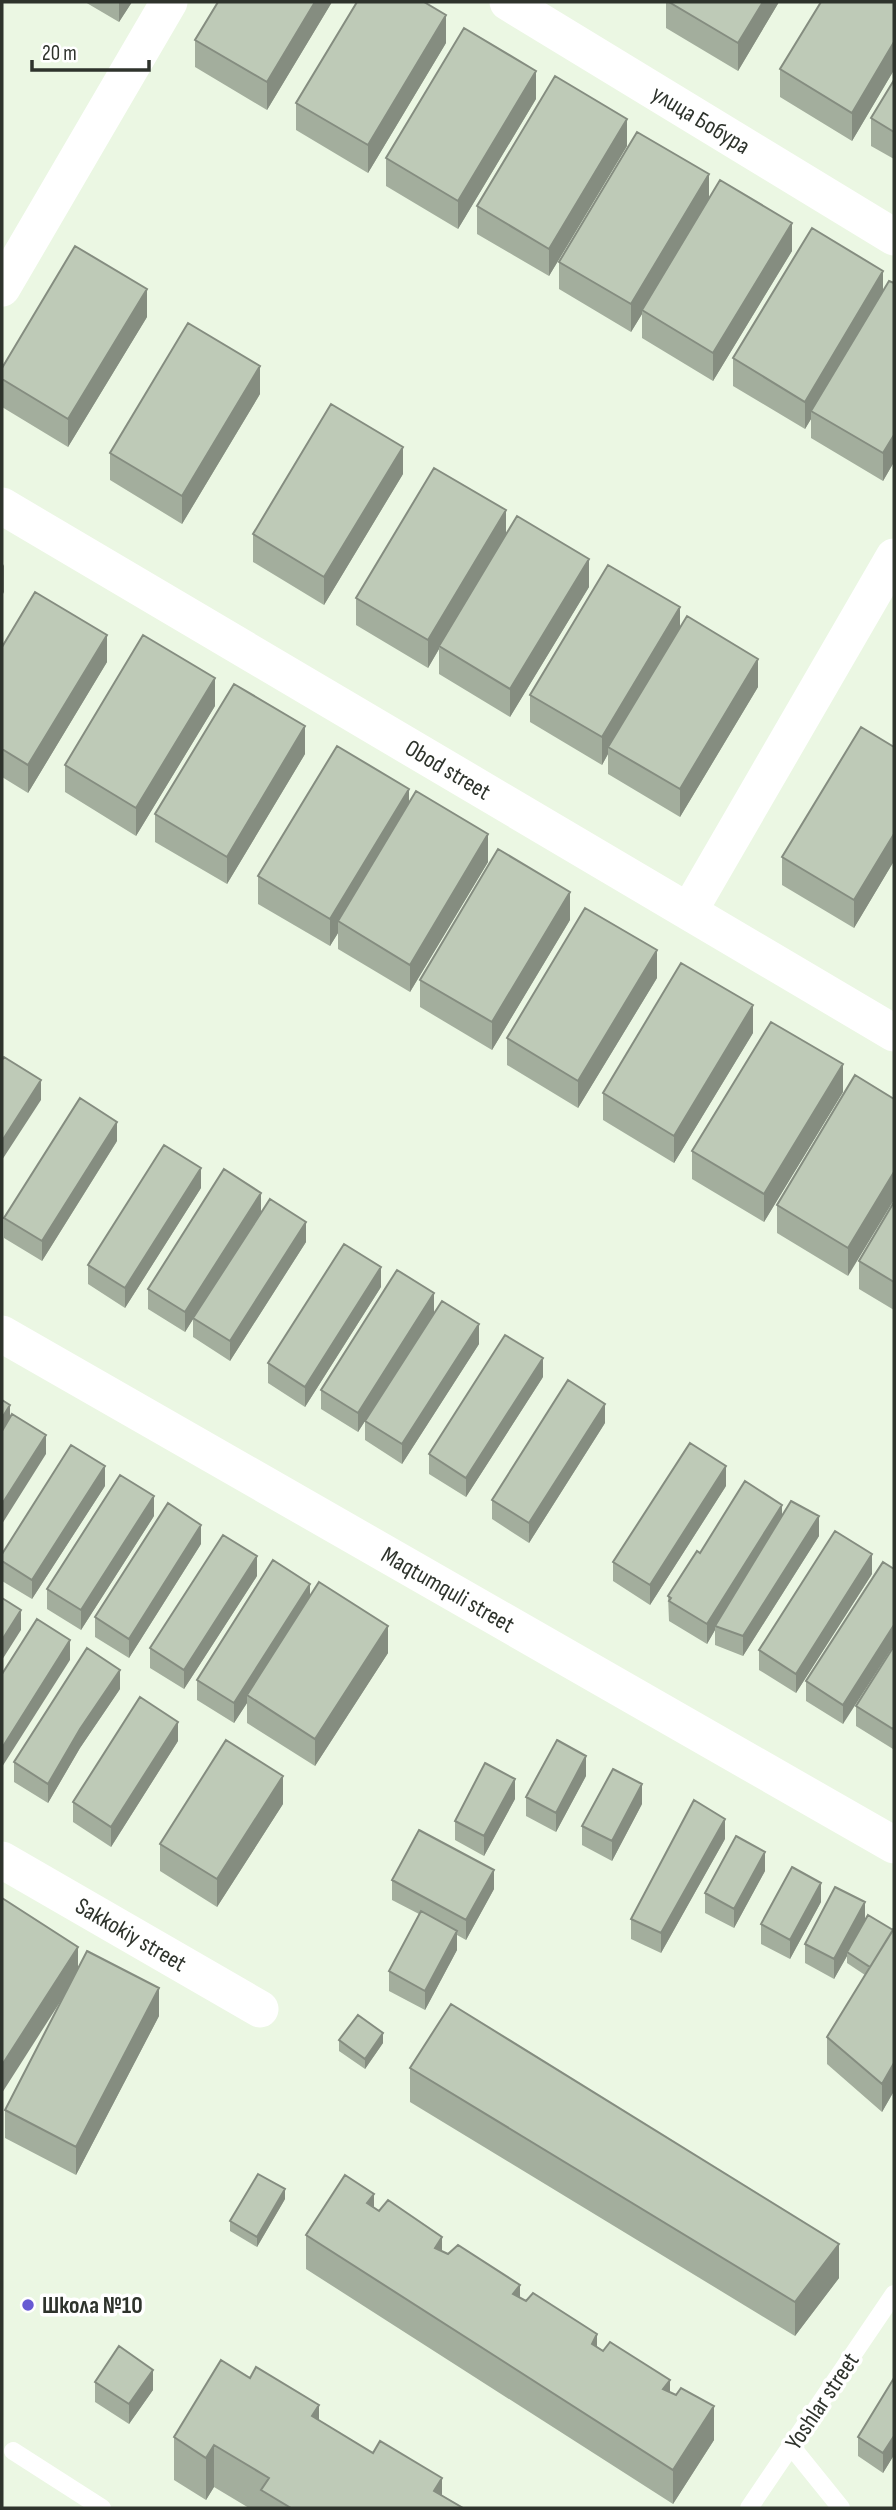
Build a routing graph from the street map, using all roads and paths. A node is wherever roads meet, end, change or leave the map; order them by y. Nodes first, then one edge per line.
1 (169, 2) edge
2 (508, 2) edge
3 (894, 237) edge
4 (2, 288) edge
5 (2, 506) edge
6 (894, 557) edge
7 (689, 911) junction
8 (894, 1033) edge
9 (2, 1334) edge
10 (894, 1845) edge
11 (2, 1860) edge
12 (260, 2009) dead end
13 (894, 2294) edge
14 (791, 2446) junction
15 (13, 2451) dead end
16 (102, 2508) edge
17 (749, 2508) edge
18 (841, 2508) edge

1 - 4 street
2 - 3 street, улица Бобура
5 - 7 street, Obod street
6 - 7 street
7 - 8 street, Obod street
9 - 10 street, Maqtumquli street
11 - 12 street, Sakkokiy street
13 - 14 lane, Yoshlar street
14 - 17 lane, Yoshlar street
14 - 18 lane
15 - 16 lane

